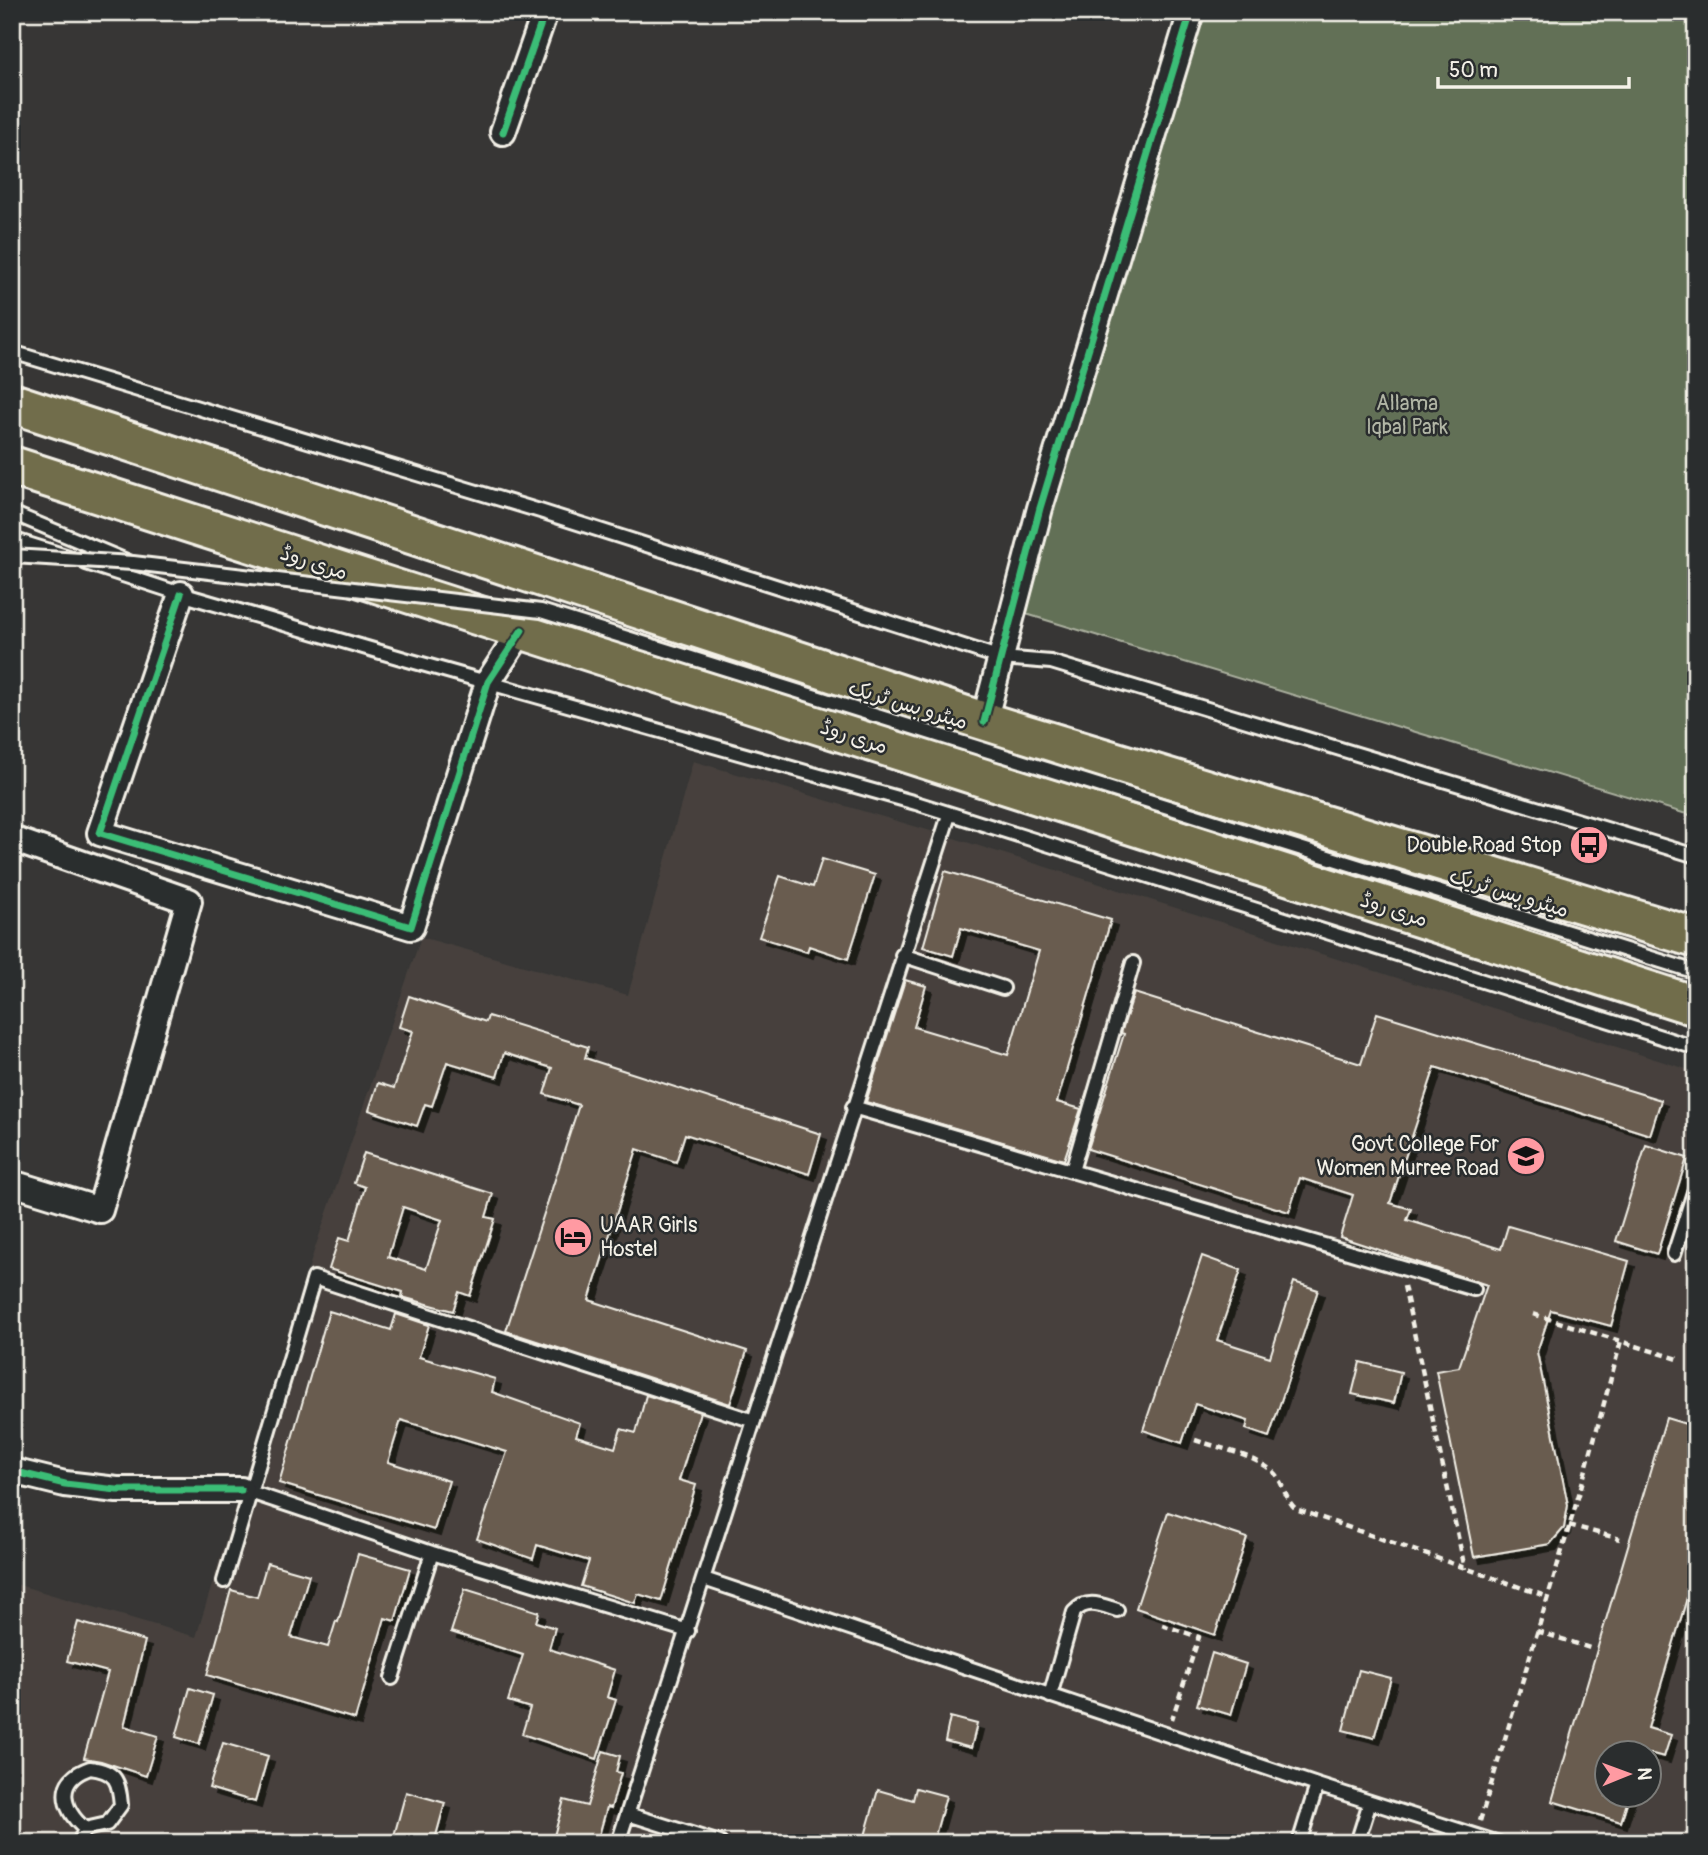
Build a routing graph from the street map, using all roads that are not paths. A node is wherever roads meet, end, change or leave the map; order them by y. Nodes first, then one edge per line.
1 (545, 12) edge
2 (1191, 12) edge
3 (503, 132) dead end
4 (12, 352) edge
5 (12, 403) edge
6 (12, 466) edge
7 (12, 513) edge
8 (12, 539) edge
9 (12, 556) edge
10 (133, 563) junction
11 (181, 594) junction
12 (522, 630) junction
13 (1001, 658) junction
14 (488, 682) junction
15 (984, 722) junction
16 (949, 815) junction
17 (12, 839) edge
18 (1696, 856) edge
19 (1696, 938) edge
20 (902, 955) junction
21 (1133, 963) dead end
22 (1696, 972) edge
23 (1003, 988) dead end
24 (1696, 1006) edge
25 (1696, 1048) edge
26 (853, 1107) junction
27 (1072, 1171) junction
28 (12, 1183) edge
29 (1696, 1186) edge
30 (1674, 1254) dead end
31 (1474, 1289) dead end
32 (754, 1421) junction
33 (12, 1471) edge
34 (246, 1491) junction
35 (432, 1553) junction
36 (704, 1579) junction
37 (223, 1581) dead end
38 (1117, 1610) dead end
39 (688, 1631) junction
40 (392, 1678) dead end
41 (1050, 1696) junction
42 (1317, 1785) junction
43 (1370, 1802) junction
44 (628, 1814) junction
45 (85, 1829) junction
46 (79, 1843) edge
47 (618, 1843) edge
48 (720, 1843) edge
49 (1299, 1843) edge
50 (1357, 1843) edge
51 (1499, 1843) edge

1 - 3 street
2 - 13 street
4 - 13 lane
5 - 15 main road
6 - 12 main road, مری روڈ
7 - 10 lane, میٹرو بس ٹریک
8 - 11 lane
9 - 10 lane, میٹرو بس ٹریک, bridge
10 - 22 lane, میٹرو بس ٹریک, bridge
11 - 14 lane
11 - 14 street
12 - 14 street
12 - 24 main road, مری روڈ
13 - 15 street
13 - 18 lane
14 - 16 lane
15 - 19 main road
16 - 20 lane
16 - 25 lane
17 - 28 street
20 - 23 lane
20 - 26 lane
21 - 27 lane
26 - 27 lane
26 - 32 lane
27 - 31 lane
29 - 30 lane
32 - 34 lane
32 - 36 lane
33 - 34 street
34 - 35 lane
34 - 37 lane
35 - 39 lane
35 - 40 lane
36 - 39 lane
36 - 41 lane
38 - 41 lane
39 - 44 lane
41 - 42 lane
42 - 43 lane
42 - 49 lane
43 - 50 lane
43 - 51 lane
44 - 47 lane
44 - 48 lane
45 - 45 lane
45 - 46 lane

